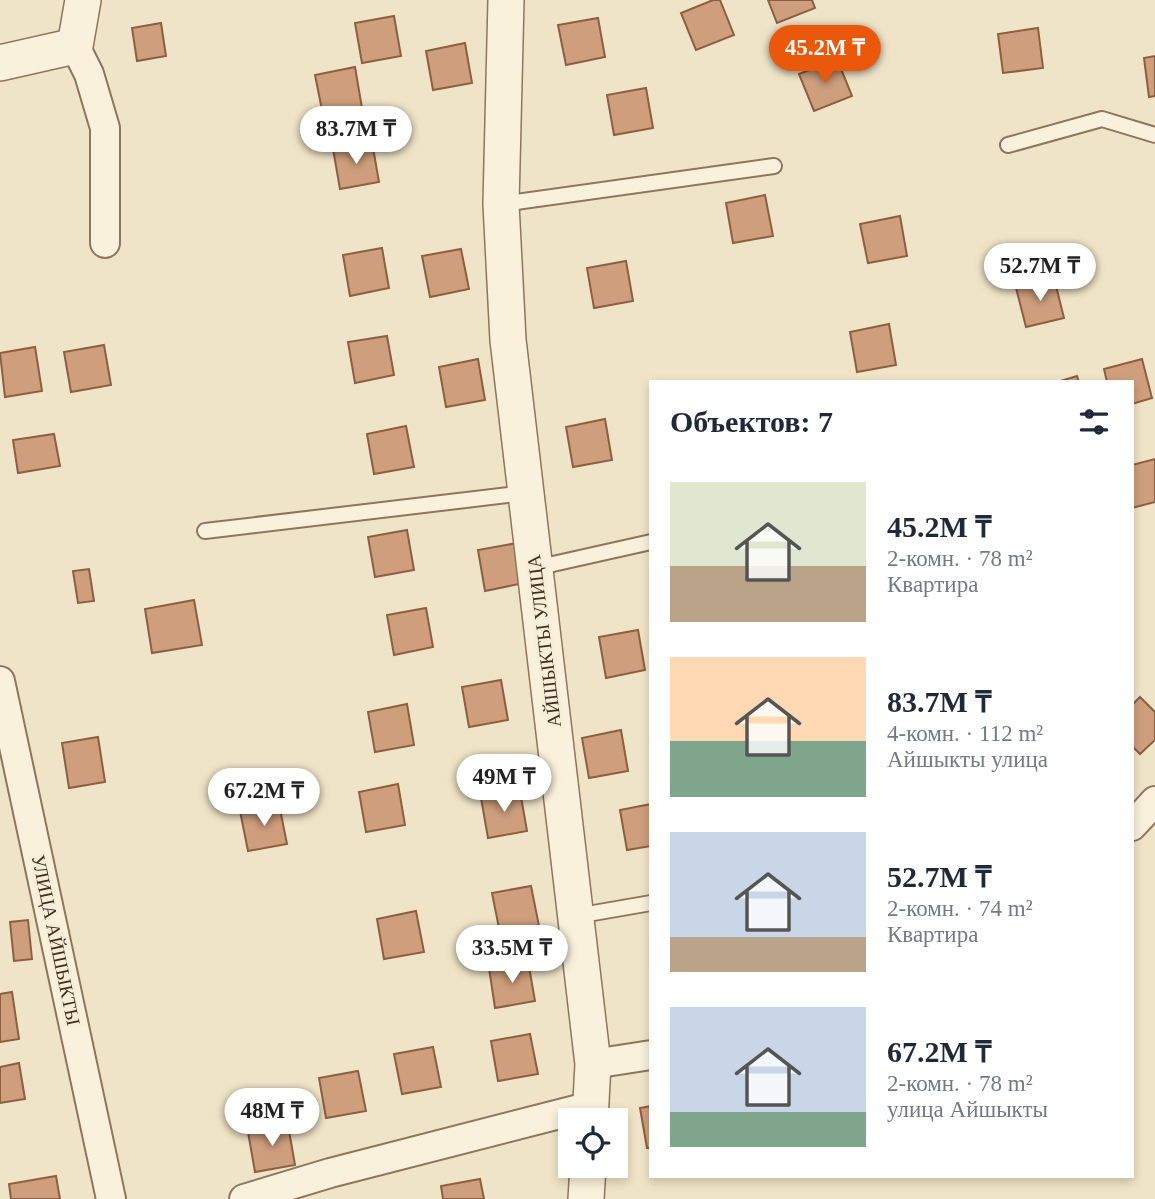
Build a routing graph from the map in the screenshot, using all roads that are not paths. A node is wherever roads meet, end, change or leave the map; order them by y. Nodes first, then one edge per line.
1 (83, 0) edge
2 (506, 0) edge
3 (75, 46) junction
4 (0, 63) edge
5 (1155, 135) edge
6 (1009, 145) dead end
7 (774, 166) dead end
8 (501, 204) junction
9 (105, 243) dead end
10 (526, 493) junction
11 (205, 531) dead end
12 (649, 542) edge
13 (535, 568) junction
14 (0, 681) edge
15 (1155, 801) edge
16 (1134, 823) edge
17 (649, 903) edge
18 (576, 916) junction
19 (649, 1055) edge
20 (593, 1064) junction
21 (591, 1108) edge
22 (558, 1121) edge
23 (587, 1178) edge
24 (111, 1199) edge
25 (244, 1199) edge
26 (586, 1199) edge

1 - 3 street
2 - 8 street, АЙШЫКТЫ УЛИЦА
3 - 4 street
3 - 9 street
5 - 6 lane
7 - 8 lane
8 - 10 street, АЙШЫКТЫ УЛИЦА
10 - 11 lane
10 - 13 street, АЙШЫКТЫ УЛИЦА
12 - 13 lane
13 - 18 street, АЙШЫКТЫ УЛИЦА
14 - 24 street, УЛИЦА АЙШЫКТЫ
15 - 16 street
17 - 18 lane
18 - 20 street, АЙШЫКТЫ УЛИЦА
19 - 20 street
20 - 21 street, АЙШЫКТЫ УЛИЦА
22 - 25 street
23 - 26 street

